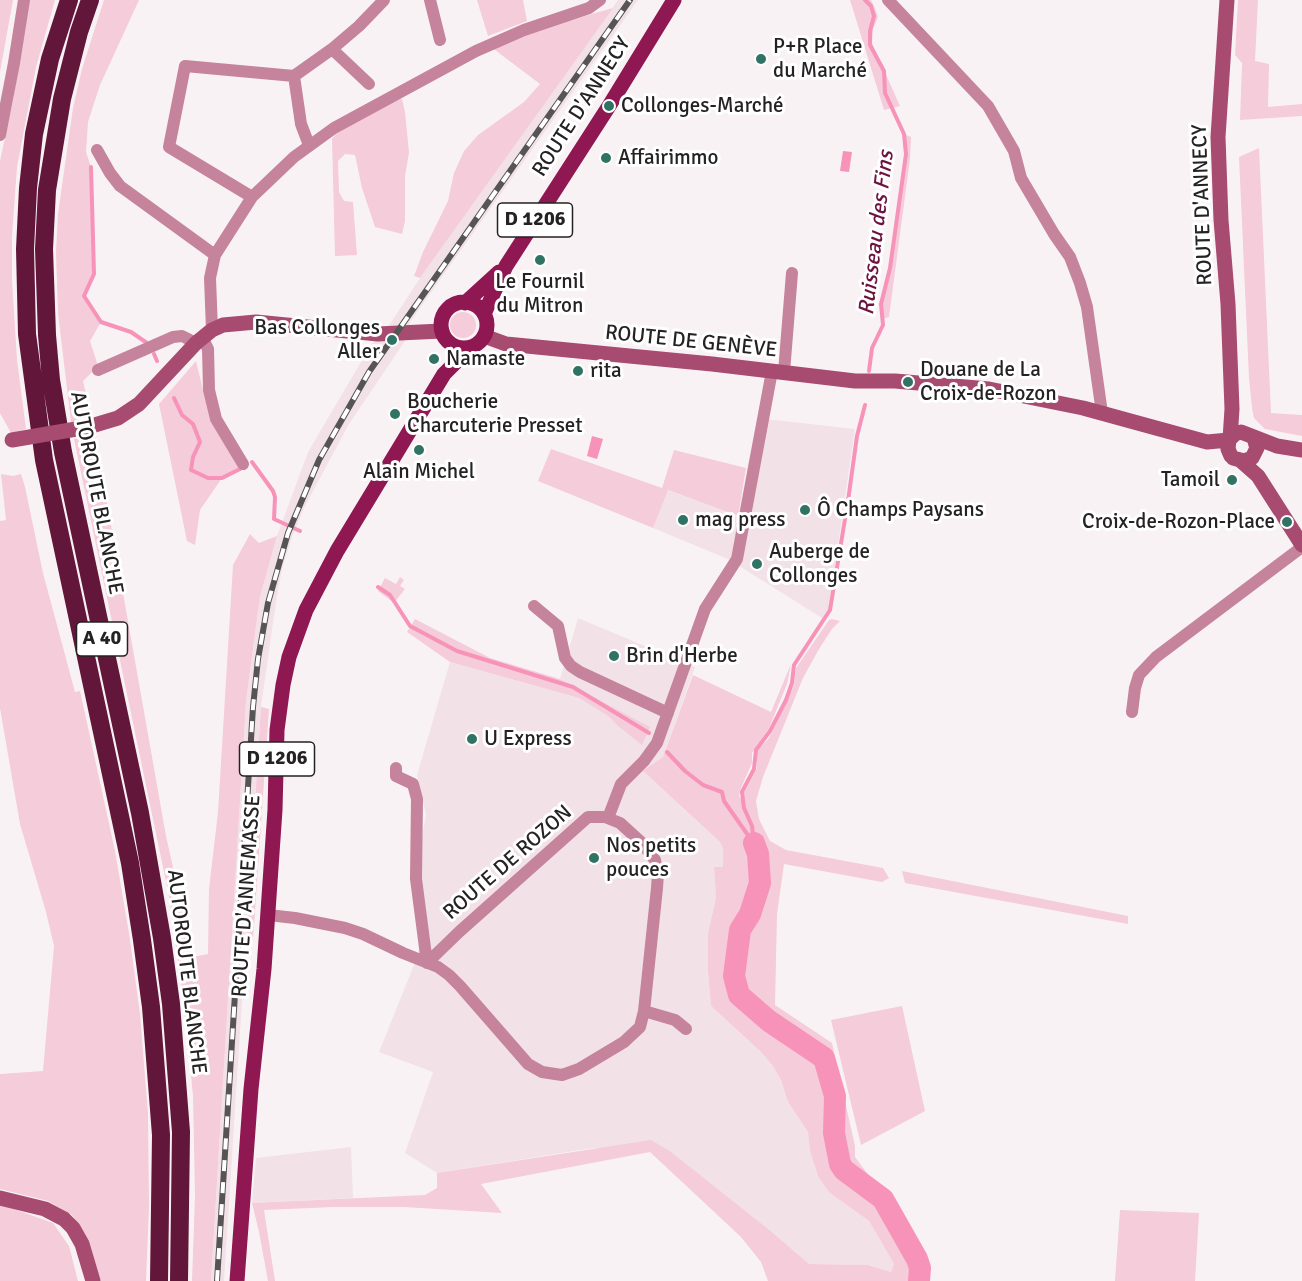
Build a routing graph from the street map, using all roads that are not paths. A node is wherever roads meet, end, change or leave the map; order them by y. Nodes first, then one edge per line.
1 (24, 0) edge
2 (69, 0) edge
3 (90, 0) edge
4 (384, 0) edge
5 (430, 0) edge
6 (600, 0) edge
7 (674, 0) edge
8 (888, 0) edge
9 (1227, 0) edge
10 (440, 40) dead end
11 (332, 48) junction
12 (294, 76) junction
13 (369, 84) dead end
14 (0, 135) edge
15 (309, 145) junction
16 (97, 150) dead end
17 (252, 197) junction
18 (215, 255) junction
19 (506, 266) junction
20 (792, 273) dead end
21 (465, 303) junction
22 (484, 314) junction
23 (442, 331) junction
24 (203, 336) junction
25 (484, 336) junction
26 (451, 344) junction
27 (471, 347) junction
28 (98, 370) dead end
29 (778, 372) junction
30 (444, 374) junction
31 (1102, 413) junction
32 (6, 441) edge
33 (1243, 447) junction
34 (1302, 450) edge
35 (243, 464) dead end
36 (1302, 546) edge
37 (534, 606) dead end
38 (1132, 712) dead end
39 (668, 713) junction
40 (396, 768) dead end
41 (608, 818) junction
42 (268, 915) junction
43 (427, 963) junction
44 (644, 1011) junction
45 (686, 1029) dead end
46 (0, 1198) edge
47 (93, 1281) edge
48 (159, 1281) edge
49 (179, 1281) edge
50 (237, 1281) edge

1 - 14 street
2 - 48 highway, AUTOROUTE BLANCHE / A 40
3 - 49 highway, AUTOROUTE BLANCHE / A 40
4 - 11 street
5 - 10 street
6 - 15 street
7 - 19 main road, ROUTE D'ANNECY / D 1206
8 - 31 street
9 - 33 street, ROUTE D'ANNECY
11 - 12 street
11 - 13 street
12 - 15 street
12 - 17 street
15 - 17 street
16 - 18 street
17 - 18 street
18 - 24 street
19 - 21 main road, ROUTE D'ANNECY / D 1206
19 - 22 main road, ROUTE D'ANNECY / D 1206
20 - 29 street, ROUTE DE ROZON
21 - 22 main road
21 - 23 main road
22 - 25 main road
23 - 24 street
23 - 26 main road
24 - 28 street
24 - 32 street, bridge
24 - 35 street
25 - 27 main road
25 - 29 street, ROUTE DE GENÈVE
26 - 27 main road
26 - 30 main road, ROUTE D'ANNEMASSE / D 1206
27 - 30 main road, ROUTE D'ANNEMASSE / D 1206
29 - 31 street, ROUTE DE GENÈVE
29 - 39 street, ROUTE DE ROZON
30 - 42 main road, ROUTE D'ANNEMASSE / D 1206
31 - 33 street, ROUTE DE GENÈVE
33 - 34 street
33 - 36 street, ROUTE D'ANNECY
36 - 38 street
37 - 39 street
39 - 41 street, ROUTE DE ROZON
40 - 43 street
41 - 43 street, ROUTE DE ROZON
41 - 44 street
42 - 43 street
42 - 50 main road, ROUTE D'ANNEMASSE / D 1206
43 - 44 street
44 - 45 street
46 - 47 street

